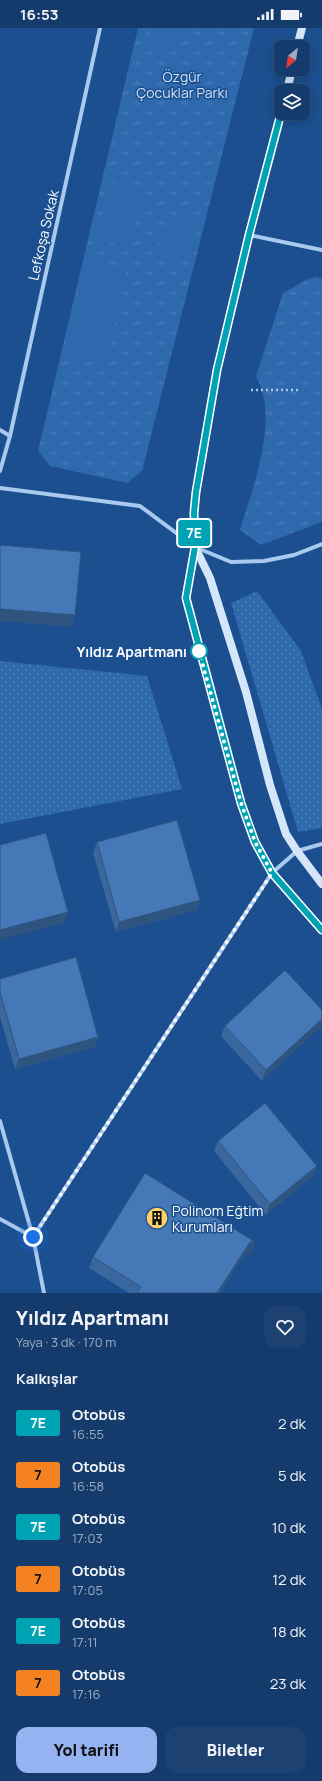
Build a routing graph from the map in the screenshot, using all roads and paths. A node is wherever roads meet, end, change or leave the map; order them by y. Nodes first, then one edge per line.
1 (100, 28) edge
2 (302, 28) edge
3 (299, 40) edge
4 (279, 120) edge
5 (249, 235) junction
6 (322, 250) edge
7 (251, 390) dead end
8 (300, 390) dead end
9 (0, 430) edge
10 (10, 436) junction
11 (0, 471) edge
12 (0, 488) edge
13 (322, 544) edge
14 (195, 547) junction
15 (322, 844) edge
16 (297, 851) junction
17 (272, 873) junction
18 (322, 884) edge
19 (322, 930) edge
20 (0, 1121) edge
21 (0, 1219) edge
22 (33, 1237) junction
23 (44, 1293) edge

1 - 10 street, Lefkoşa Sokak
2 - 3 main road
4 - 5 main road
5 - 6 street
5 - 14 main road
7 - 8 path
9 - 10 street
10 - 11 street, Lefkoşa Sokak
12 - 14 street
13 - 14 street
14 - 16 main road
14 - 17 main road
15 - 16 street
16 - 17 street
16 - 18 main road
17 - 19 main road
17 - 22 street
20 - 22 street
21 - 22 street
22 - 23 street

